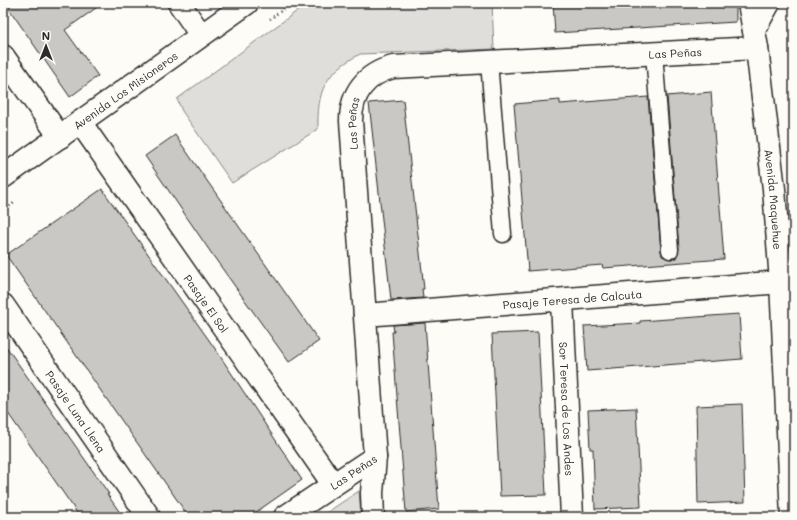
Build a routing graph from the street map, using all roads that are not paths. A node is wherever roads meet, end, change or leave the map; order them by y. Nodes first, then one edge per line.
1 (179, 3) edge
2 (247, 3) edge
3 (749, 3) edge
4 (769, 3) edge
5 (201, 36) junction
6 (756, 39) junction
7 (654, 54) junction
8 (3, 56) edge
9 (489, 62) junction
10 (80, 122) junction
11 (60, 137) junction
12 (3, 177) edge
13 (504, 234) dead end
14 (670, 250) dead end
15 (788, 277) edge
16 (562, 300) junction
17 (3, 305) edge
18 (364, 315) junction
19 (374, 457) junction
20 (333, 484) junction
21 (793, 511) edge
22 (149, 517) edge
23 (285, 517) edge
24 (373, 517) edge
25 (572, 517) edge

1 - 5 street
2 - 5 street, Avenida Los Misioneros
3 - 6 street, Avenida Maquehue
4 - 6 street
5 - 10 street, Avenida Los Misioneros
6 - 7 street, Las Peñas
6 - 15 street, Avenida Maquehue
7 - 9 street, Las Peñas
7 - 14 lane
8 - 11 street
9 - 13 lane
9 - 18 street, Las Peñas
10 - 11 street, Avenida Los Misioneros
10 - 20 street, Pasaje El Sol
11 - 12 street, Avenida Los Misioneros
15 - 16 street, Pasaje Teresa de Calcuta
15 - 21 street, Avenida Maquehue
16 - 18 street, Pasaje Teresa de Calcuta
16 - 25 street, Sor Teresa de Los Andes
17 - 22 street, Pasaje Luna Llena
18 - 19 street, Las Peñas
19 - 20 street, Las Peñas
19 - 24 street
20 - 23 street, Las Peñas

